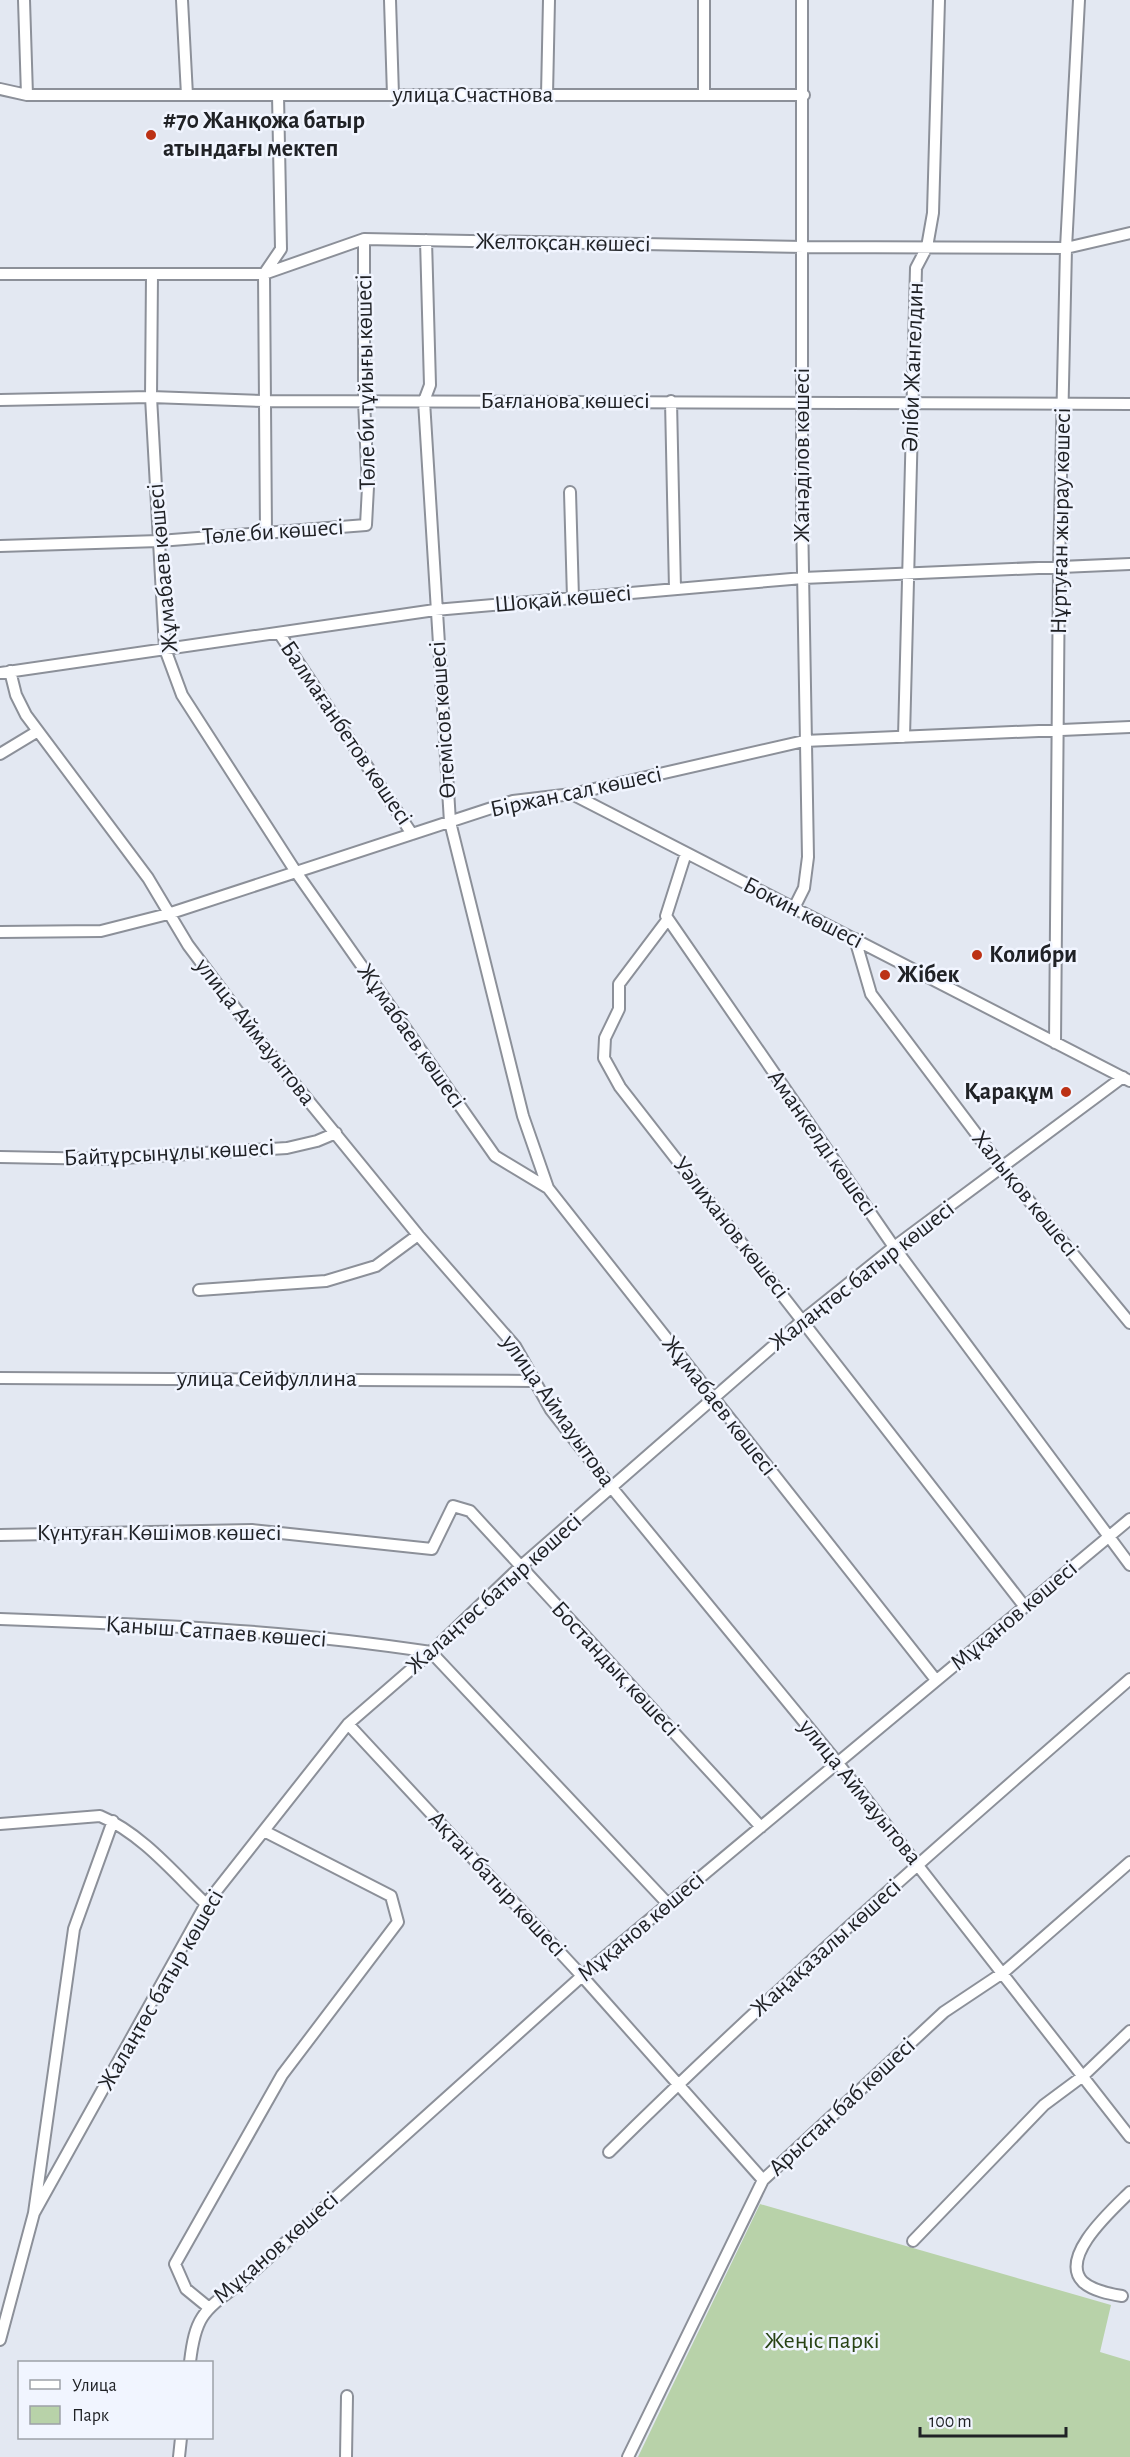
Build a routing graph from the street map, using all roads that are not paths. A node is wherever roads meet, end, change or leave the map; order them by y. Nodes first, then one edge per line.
1 (24, 0) edge
2 (182, 0) edge
3 (390, 0) edge
4 (549, 0) edge
5 (704, 0) edge
6 (802, 0) edge
7 (939, 0) edge
8 (1079, 0) edge
9 (0, 89) edge
10 (27, 95) junction
11 (188, 95) junction
12 (278, 95) junction
13 (393, 95) junction
14 (547, 95) junction
15 (704, 95) junction
16 (804, 95) junction
17 (1130, 233) edge
18 (364, 239) junction
19 (426, 240) junction
20 (804, 247) junction
21 (927, 247) junction
22 (1066, 248) junction
23 (0, 274) edge
24 (152, 274) junction
25 (264, 274) junction
26 (151, 397) junction
27 (0, 400) edge
28 (264, 401) junction
29 (364, 401) junction
30 (424, 401) junction
31 (671, 401) junction
32 (802, 401) junction
33 (912, 402) junction
34 (1063, 403) junction
35 (1130, 404) edge
36 (570, 492) dead end
37 (366, 525) joint
38 (266, 533) junction
39 (159, 541) junction
40 (0, 546) edge
41 (1130, 564) edge
42 (1059, 567) junction
43 (908, 573) junction
44 (803, 578) junction
45 (675, 589) junction
46 (573, 598) junction
47 (435, 610) junction
48 (279, 633) junction
49 (165, 649) junction
50 (5, 672) edge
51 (1130, 727) edge
52 (38, 730) junction
53 (1059, 730) junction
54 (904, 737) junction
55 (804, 741) junction
56 (0, 753) edge
57 (572, 794) junction
58 (450, 822) junction
59 (412, 834) junction
60 (686, 853) junction
61 (296, 872) junction
62 (795, 908) junction
63 (168, 914) junction
64 (668, 919) junction
65 (0, 932) edge
66 (855, 939) junction
67 (1055, 1042) junction
68 (1127, 1079) edge
69 (336, 1134) junction
70 (0, 1157) edge
71 (1002, 1168) junction
72 (548, 1188) junction
73 (418, 1235) junction
74 (894, 1247) junction
75 (199, 1290) dead end
76 (803, 1320) junction
77 (1130, 1323) edge
78 (0, 1378) edge
79 (533, 1380) junction
80 (713, 1399) junction
81 (612, 1488) junction
82 (470, 1511) joint
83 (1130, 1519) edge
84 (0, 1535) edge
85 (1108, 1538) junction
86 (1130, 1565) edge
87 (520, 1567) junction
88 (1025, 1607) junction
89 (0, 1619) edge
90 (431, 1652) junction
91 (1130, 1679) edge
92 (936, 1680) junction
93 (348, 1724) junction
94 (837, 1762) junction
95 (113, 1821) junction
96 (0, 1824) edge
97 (760, 1827) junction
98 (264, 1831) junction
99 (1130, 1862) edge
100 (918, 1864) junction
101 (206, 1904) junction
102 (668, 1904) junction
103 (1004, 1972) junction
104 (582, 1976) junction
105 (1130, 2031) edge
106 (1083, 2076) junction
107 (678, 2084) junction
108 (1130, 2137) edge
109 (609, 2152) dead end
110 (764, 2180) junction
111 (1130, 2192) edge
112 (34, 2213) junction
113 (914, 2241) dead end
114 (1122, 2296) dead end
115 (208, 2307) junction
116 (0, 2340) edge
117 (190, 2361) edge
118 (347, 2396) dead end
119 (181, 2439) edge
120 (179, 2457) edge
121 (346, 2457) edge
122 (628, 2457) edge

1 - 10 street
2 - 11 street
3 - 13 street
4 - 14 street
5 - 15 street
6 - 16 street, Жанәділов көшесі
7 - 21 street, Әліби Жангелдин
8 - 22 street, Нұртуған жырау көшесі
9 - 10 street, улица Счастнова
10 - 11 street, улица Счастнова
11 - 12 street, улица Счастнова
12 - 13 street, улица Счастнова
12 - 25 street
13 - 14 street, улица Счастнова
14 - 15 street, улица Счастнова
15 - 16 street, улица Счастнова
16 - 20 street, Жанәділов көшесі
17 - 22 street, Желтоқсан көшесі
18 - 19 street, Желтоқсан көшесі
18 - 25 street, Желтоқсан көшесі
18 - 29 street, Төле би тұйығы көшесі
19 - 20 street, Желтоқсан көшесі
19 - 30 street, Өтемісов көшесі
20 - 21 street, Желтоқсан көшесі
20 - 32 street, Жанәділов көшесі
21 - 22 street, Желтоқсан көшесі
21 - 33 street, Әліби Жангелдин
22 - 34 street, Нұртуған жырау көшесі
23 - 24 street, Желтоқсан көшесі
24 - 25 street, Желтоқсан көшесі
24 - 26 street, Жұмабаев көшесі
25 - 28 street
26 - 27 street, Бағланова көшесі
26 - 28 street, Бағланова көшесі
26 - 39 street, Жұмабаев көшесі
28 - 29 street, Бағланова көшесі
28 - 38 street
29 - 30 street, Бағланова көшесі
29 - 37 street, Төле би тұйығы көшесі
30 - 31 street, Бағланова көшесі
30 - 47 street, Өтемісов көшесі
31 - 32 street, Бағланова көшесі
31 - 45 street
32 - 33 street, Бағланова көшесі
32 - 44 street, Жанәділов көшесі
33 - 34 street, Бағланова көшесі
33 - 43 street, Әліби Жангелдин
34 - 35 street, Бағланова көшесі
34 - 42 street, Нұртуған жырау көшесі
36 - 46 street
37 - 38 street, Төле би көшесі
38 - 39 street, Төле би көшесі
39 - 40 street, Төле би көшесі
39 - 49 street, Жұмабаев көшесі
41 - 42 street, Шоқай көшесі
42 - 43 street, Шоқай көшесі
42 - 53 street, Нұртуған жырау көшесі
43 - 44 street, Шоқай көшесі
43 - 54 street, Әліби Жангелдин
44 - 45 street, Шоқай көшесі
44 - 55 street, Жанәділов көшесі
45 - 46 street, Шоқай көшесі
46 - 47 street, Шоқай көшесі
47 - 48 street, Шоқай көшесі
47 - 58 street, Өтемісов көшесі
48 - 49 street, Шоқай көшесі
48 - 59 street, Балмағанбетов көшесі
49 - 50 street, Шоқай көшесі
49 - 61 street, Жұмабаев көшесі
50 - 52 street, улица Аймауытова
51 - 53 street, Біржан сал көшесі
52 - 56 street
52 - 63 street, улица Аймауытова
53 - 54 street, Біржан сал көшесі
53 - 67 street, Нұртуған жырау көшесі
54 - 55 street, Біржан сал көшесі
55 - 57 street, Біржан сал көшесі
55 - 62 street, Жанәділов көшесі
57 - 58 street, Біржан сал көшесі
57 - 60 street, Бокин көшесі
58 - 59 street, Біржан сал көшесі
58 - 72 street, Өтемісов көшесі
59 - 61 street, Біржан сал көшесі
60 - 62 street, Бокин көшесі
60 - 64 street
61 - 63 street, Біржан сал көшесі
61 - 72 street, Жұмабаев көшесі
62 - 66 street, Бокин көшесі
63 - 65 street, Біржан сал көшесі
63 - 69 street, улица Аймауытова
64 - 74 street, Аманкелді көшесі
64 - 76 street, Уәлиханов көшесі
66 - 67 street, Бокин көшесі
66 - 71 street, Халықов көшесі
67 - 68 street, Бокин көшесі
68 - 71 street, Жалаңтөс батыр көшесі
69 - 70 street, Байтұрсынұлы көшесі
69 - 73 street, улица Аймауытова
71 - 74 street, Жалаңтөс батыр көшесі
71 - 77 street, Халықов көшесі
72 - 80 street, Жұмабаев көшесі
73 - 75 street
73 - 79 street, улица Аймауытова
74 - 76 street, Жалаңтөс батыр көшесі
74 - 85 street, Аманкелді көшесі
76 - 80 street, Жалаңтөс батыр көшесі
76 - 88 street, Уәлиханов көшесі
78 - 79 street, улица Сейфуллина
79 - 81 street, улица Аймауытова
80 - 81 street, Жалаңтөс батыр көшесі
80 - 92 street, Жұмабаев көшесі
81 - 87 street, Жалаңтөс батыр көшесі
81 - 94 street, улица Аймауытова
82 - 84 street, Күнтуған Көшімов көшесі
82 - 87 street, Бостандық көшесі
83 - 85 street, Мұқанов көшесі
85 - 86 street, Аманкелді көшесі
85 - 88 street, Мұқанов көшесі
87 - 90 street, Жалаңтөс батыр көшесі
87 - 97 street, Бостандық көшесі
88 - 92 street, Мұқанов көшесі
89 - 90 street, Қаныш Сатпаев көшесі
90 - 93 street, Жалаңтөс батыр көшесі
90 - 102 street
91 - 100 street, Жаңақазалы көшесі
92 - 94 street, Мұқанов көшесі
93 - 98 street, Жалаңтөс батыр көшесі
93 - 104 street, Ақтан батыр көшесі
94 - 97 street, Мұқанов көшесі
94 - 100 street, улица Аймауытова
95 - 96 street
95 - 101 street
95 - 112 street, Жалаңтөс батыр көшесі
97 - 102 street, Мұқанов көшесі
98 - 101 street, Жалаңтөс батыр көшесі
98 - 115 street
99 - 103 street, Арыстан баб көшесі
100 - 103 street, улица Аймауытова
100 - 107 street, Жаңақазалы көшесі
101 - 112 street, Жалаңтөс батыр көшесі
102 - 104 street, Мұқанов көшесі
103 - 106 street, улица Аймауытова
103 - 110 street, Арыстан баб көшесі
104 - 107 street, Ақтан батыр көшесі
104 - 115 street, Мұқанов көшесі
105 - 106 street
106 - 108 street, улица Аймауытова
106 - 113 street
107 - 109 street, Жаңақазалы көшесі
107 - 110 street, Ақтан батыр көшесі
110 - 122 street, Арыстан баб көшесі
111 - 114 street
112 - 116 street, Жалаңтөс батыр көшесі
115 - 117 street, Мұқанов көшесі
118 - 121 street
119 - 120 street

